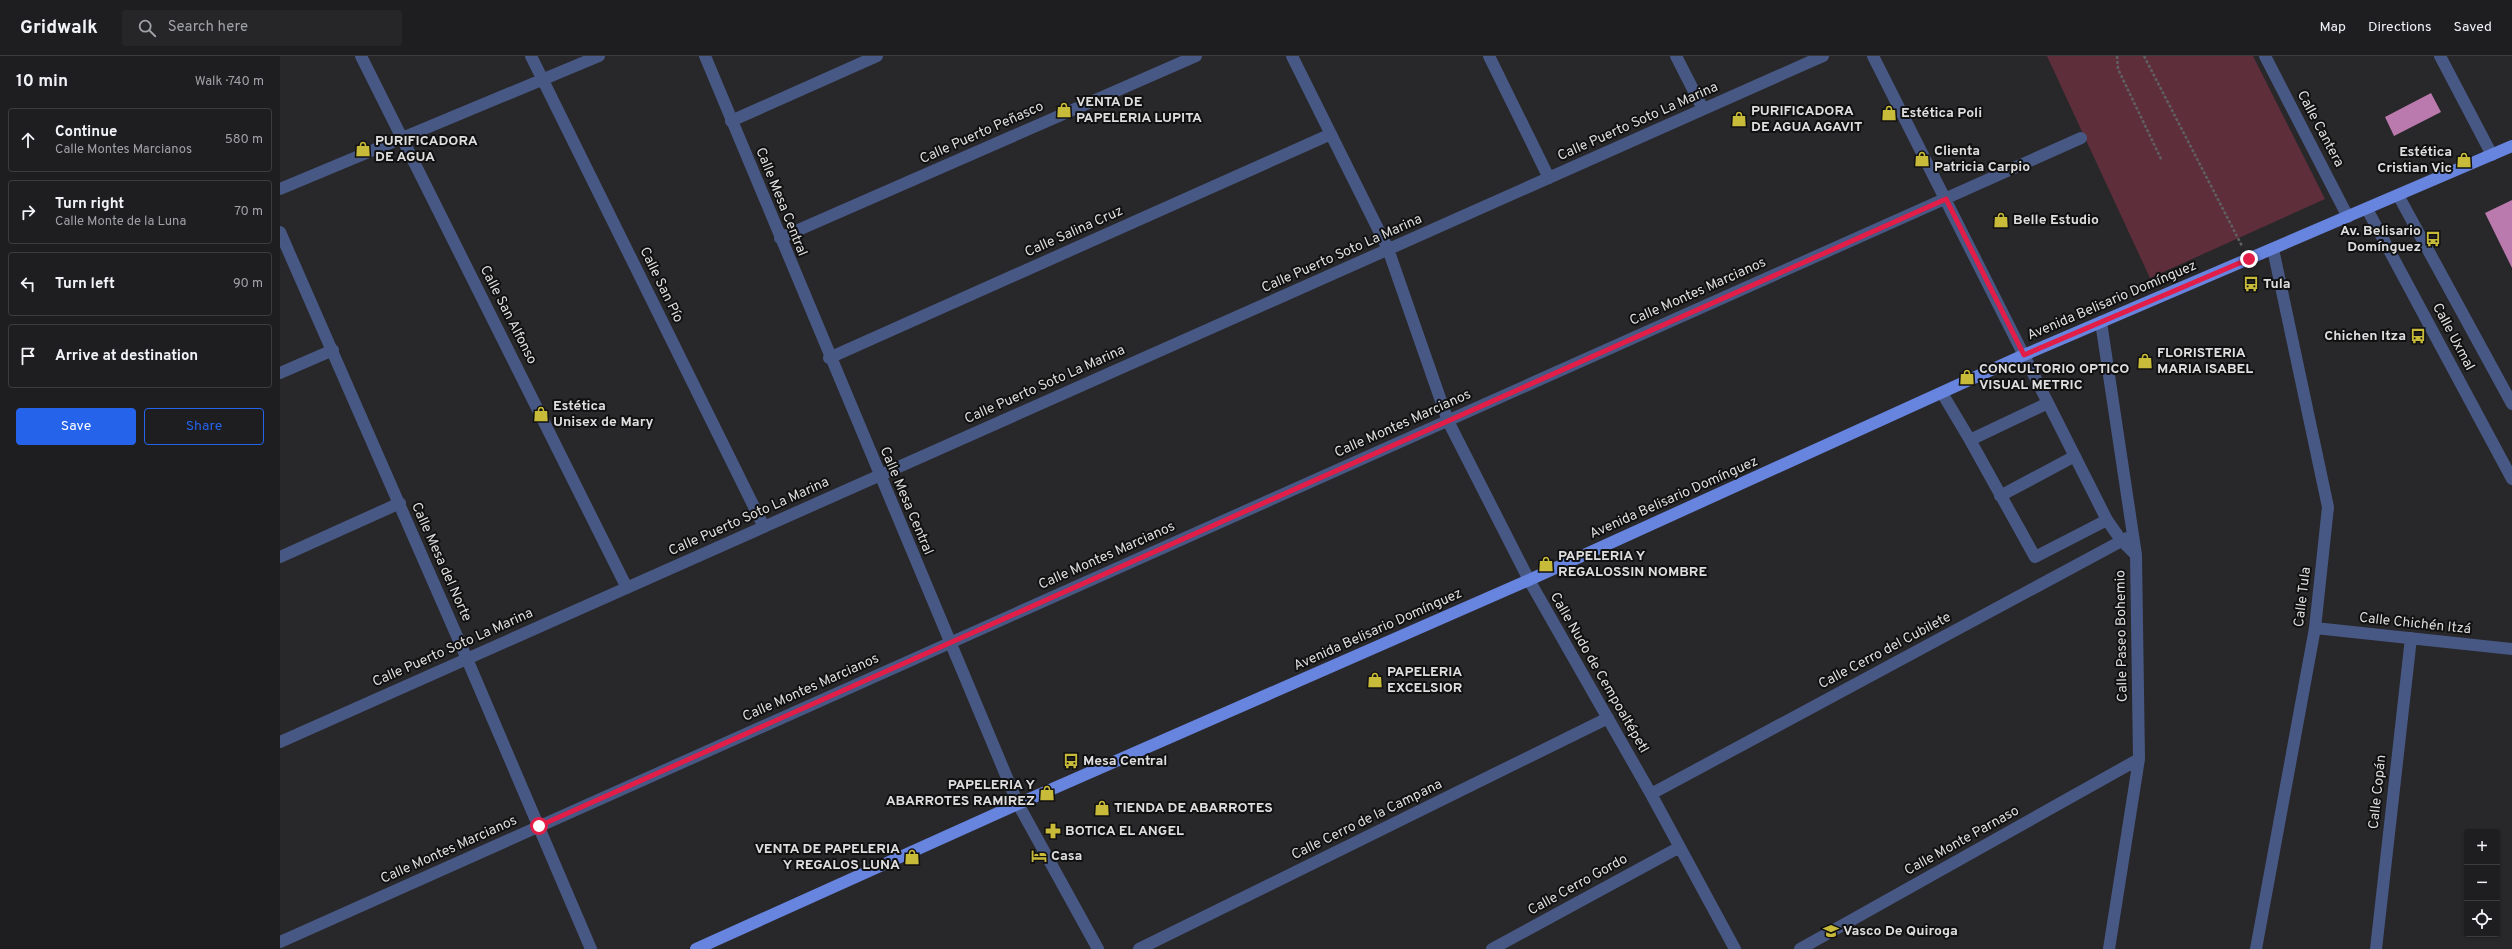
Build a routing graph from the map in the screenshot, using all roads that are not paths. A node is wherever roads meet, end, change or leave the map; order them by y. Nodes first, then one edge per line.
1 (361, 56) edge
2 (530, 56) edge
3 (599, 56) edge
4 (705, 56) edge
5 (877, 56) edge
6 (1196, 56) edge
7 (1292, 56) edge
8 (1489, 56) edge
9 (1676, 56) edge
10 (1823, 56) edge
11 (1873, 56) edge
12 (2265, 56) edge
13 (2440, 56) edge
14 (542, 80) junction
15 (1703, 109) junction
16 (731, 121) junction
17 (1331, 134) junction
18 (402, 138) junction
19 (2081, 138) dead end
20 (2512, 146) edge
21 (2492, 155) junction
22 (1549, 178) junction
23 (280, 189) edge
24 (2398, 195) junction
25 (1946, 199) junction
26 (2367, 208) junction
27 (2348, 217) junction
28 (280, 232) edge
29 (780, 238) junction
30 (1388, 249) junction
31 (2273, 249) junction
32 (2102, 322) junction
33 (332, 350) junction
34 (2024, 355) junction
35 (829, 358) junction
36 (280, 373) edge
37 (1942, 392) junction
38 (2048, 403) junction
39 (2512, 404) edge
40 (1448, 421) junction
41 (1970, 440) junction
42 (2075, 456) junction
43 (879, 476) junction
44 (2512, 479) edge
45 (2000, 496) junction
46 (400, 503) junction
47 (2107, 520) junction
48 (764, 527) junction
49 (2134, 536) junction
50 (2121, 540) junction
51 (2136, 554) junction
52 (280, 557) edge
53 (1529, 580) junction
54 (627, 588) junction
55 (2315, 628) junction
56 (2411, 638) junction
57 (950, 643) junction
58 (2512, 649) edge
59 (467, 658) junction
60 (1608, 718) junction
61 (280, 742) edge
62 (2139, 759) junction
63 (1651, 794) junction
64 (1018, 804) junction
65 (539, 826) junction
66 (1678, 848) junction
67 (280, 942) edge
68 (591, 949) edge
69 (696, 949) edge
70 (1098, 949) edge
71 (1139, 949) edge
72 (1492, 949) edge
73 (1735, 949) edge
74 (1800, 949) edge
75 (2109, 949) edge
76 (2256, 949) edge
77 (2376, 949) edge

1 - 18 street, Calle San Alfonso
2 - 14 street, Calle San Pío
3 - 14 street
4 - 16 street, Calle Mesa Central
5 - 16 street
6 - 29 street, Calle Puerto Peñasco
7 - 17 street, Calle Nudo de Cempoaltépetl
8 - 22 street
9 - 15 street
10 - 15 street, Calle Puerto Soto La Marina
11 - 25 street
12 - 27 street, Calle Cantera
13 - 21 street
14 - 18 street
14 - 48 street, Calle San Pío
15 - 22 street, Calle Puerto Soto La Marina
16 - 29 street, Calle Mesa Central
17 - 30 street, Calle Nudo de Cempoaltépetl
17 - 35 street, Calle Salina Cruz
18 - 23 street
18 - 54 street, Calle San Alfonso
19 - 25 street, Calle Montes Marcianos
20 - 21 main road, Avenida Belisario Domínguez
21 - 24 main road, Avenida Belisario Domínguez
22 - 30 street, Calle Puerto Soto La Marina
24 - 26 main road, Avenida Belisario Domínguez
24 - 39 street, Calle Uxmal
25 - 34 street
25 - 40 street, Calle Montes Marcianos
26 - 27 main road, Avenida Belisario Domínguez
26 - 44 street, Calle Uxmal
27 - 31 main road, Avenida Belisario Domínguez
28 - 33 street, Calle Mesa del Norte
29 - 35 street, Calle Mesa Central
30 - 40 street, Calle Nudo de Cempoaltépetl
30 - 43 street, Calle Puerto Soto La Marina
31 - 32 main road, Avenida Belisario Domínguez
31 - 55 street, Calle Tula
32 - 34 main road, Avenida Belisario Domínguez
32 - 49 street, Calle Paseo Bohemio
33 - 36 street
33 - 46 street, Calle Mesa del Norte
34 - 37 main road, Avenida Belisario Domínguez
34 - 38 street
35 - 43 street, Calle Mesa Central
37 - 41 street
37 - 53 main road, Avenida Belisario Domínguez
38 - 41 street
38 - 42 street
40 - 53 street, Calle Nudo de Cempoaltépetl
40 - 57 street, Calle Montes Marcianos
41 - 45 street
42 - 45 street
42 - 47 street
43 - 48 street, Calle Puerto Soto La Marina
43 - 57 street, Calle Mesa Central
45 - 47 street
46 - 52 street
46 - 59 street, Calle Mesa del Norte
47 - 50 street
48 - 54 street, Calle Puerto Soto La Marina
49 - 50 street, Calle Cerro del Cubilete
49 - 51 street, Calle Paseo Bohemio
50 - 51 street
50 - 63 street, Calle Cerro del Cubilete
51 - 62 street, Calle Paseo Bohemio
53 - 60 street, Calle Nudo de Cempoaltépetl
53 - 64 main road, Avenida Belisario Domínguez
54 - 59 street, Calle Puerto Soto La Marina
55 - 56 street, Calle Chichén Itzá
55 - 76 street, Calle Tula
56 - 58 street, Calle Chichén Itzá
56 - 77 street, Calle Copán
57 - 64 street, Calle Mesa Central
57 - 65 street, Calle Montes Marcianos
59 - 61 street, Calle Puerto Soto La Marina
59 - 65 street, Calle Mesa del Norte
60 - 63 street, Calle Nudo de Cempoaltépetl
60 - 71 street, Calle Cerro de la Campana
62 - 74 street, Calle Monte Parnaso
62 - 75 street, Calle Paseo Bohemio
63 - 66 street, Calle Nudo de Cempoaltépetl
64 - 69 main road, Avenida Belisario Domínguez
64 - 70 street, Calle Mesa Central
65 - 67 street, Calle Montes Marcianos
65 - 68 street, Calle Mesa del Norte
66 - 72 street, Calle Cerro Gordo
66 - 73 street, Calle Nudo de Cempoaltépetl

